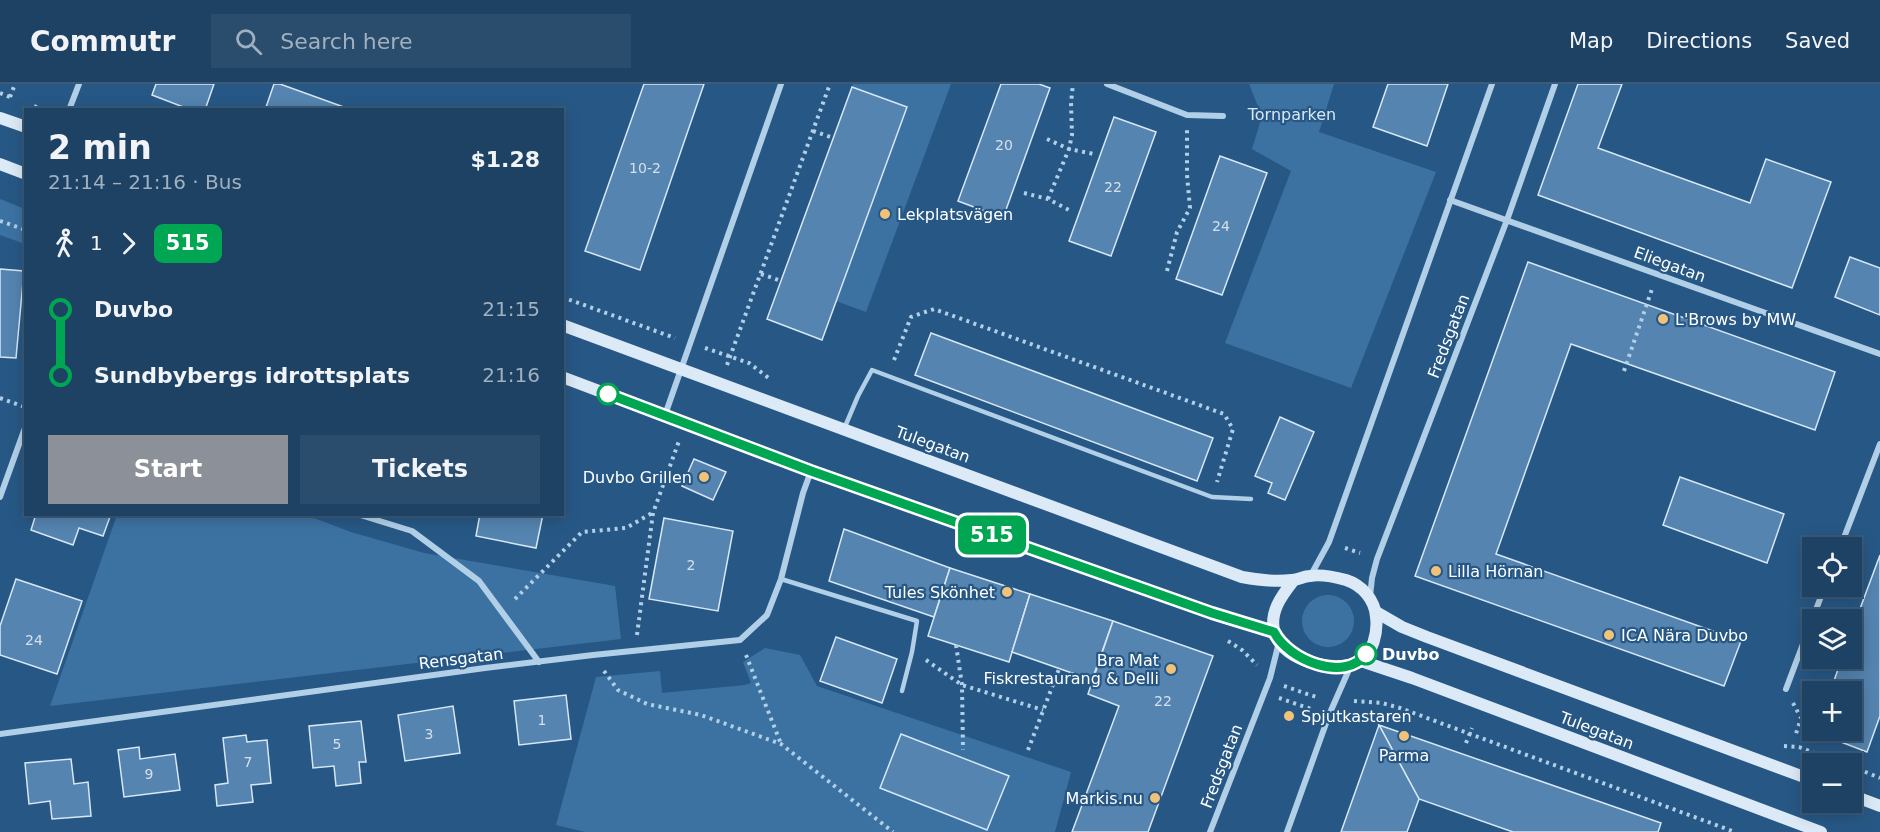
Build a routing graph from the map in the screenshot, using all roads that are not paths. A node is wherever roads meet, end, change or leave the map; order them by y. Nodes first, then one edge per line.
1 (79, 84) edge
2 (781, 84) edge
3 (1107, 84) edge
4 (1492, 84) edge
5 (1555, 84) edge
6 (70, 108) edge
7 (1223, 116) dead end
8 (0, 118) edge
9 (24, 126) edge
10 (0, 164) edge
11 (24, 173) edge
12 (1450, 200) junction
13 (1506, 220) junction
14 (564, 326) edge
15 (1880, 354) edge
16 (681, 369) junction
17 (564, 378) edge
18 (665, 415) junction
19 (844, 429) junction
20 (24, 430) edge
21 (1880, 444) edge
22 (811, 471) junction
23 (3, 478) edge
24 (0, 496) edge
25 (1251, 499) dead end
26 (363, 516) edge
27 (1844, 537) edge
28 (1311, 575) junction
29 (781, 579) junction
30 (1294, 580) junction
31 (1370, 598) junction
32 (1376, 612) junction
33 (1276, 637) junction
34 (1802, 647) edge
35 (539, 662) junction
36 (1356, 662) junction
37 (1786, 689) road end
38 (902, 691) dead end
39 (0, 734) edge
40 (1802, 776) edge
41 (1862, 799) edge
42 (1880, 806) edge
43 (1210, 832) edge
44 (1287, 832) edge
45 (1821, 832) edge

1 - 6 street
2 - 16 street
3 - 7 street
4 - 12 street
5 - 13 street, Fredsgatan
8 - 9 street
10 - 11 street
12 - 13 street, Eliegatan
12 - 28 street
13 - 15 street, Eliegatan
13 - 31 street, Fredsgatan
14 - 16 street, Tulegatan
16 - 18 street
16 - 19 street, Tulegatan
17 - 18 street, Tulegatan
18 - 22 street, Tulegatan
19 - 25 lane
19 - 30 street, Tulegatan
20 - 23 street
21 - 27 street
22 - 29 street
22 - 33 street, Tulegatan
23 - 24 street
26 - 35 street
28 - 30 street, Tulegatan
28 - 31 street, Tulegatan
29 - 35 street, Rensgatan
29 - 38 lane
30 - 33 street
31 - 32 street, Tulegatan
32 - 36 street, Tulegatan
32 - 40 street, Tulegatan
33 - 36 street, Tulegatan
33 - 43 street, Fredsgatan
34 - 37 street
35 - 39 street, Rensgatan
36 - 44 street
36 - 45 street, Tulegatan
41 - 42 street

